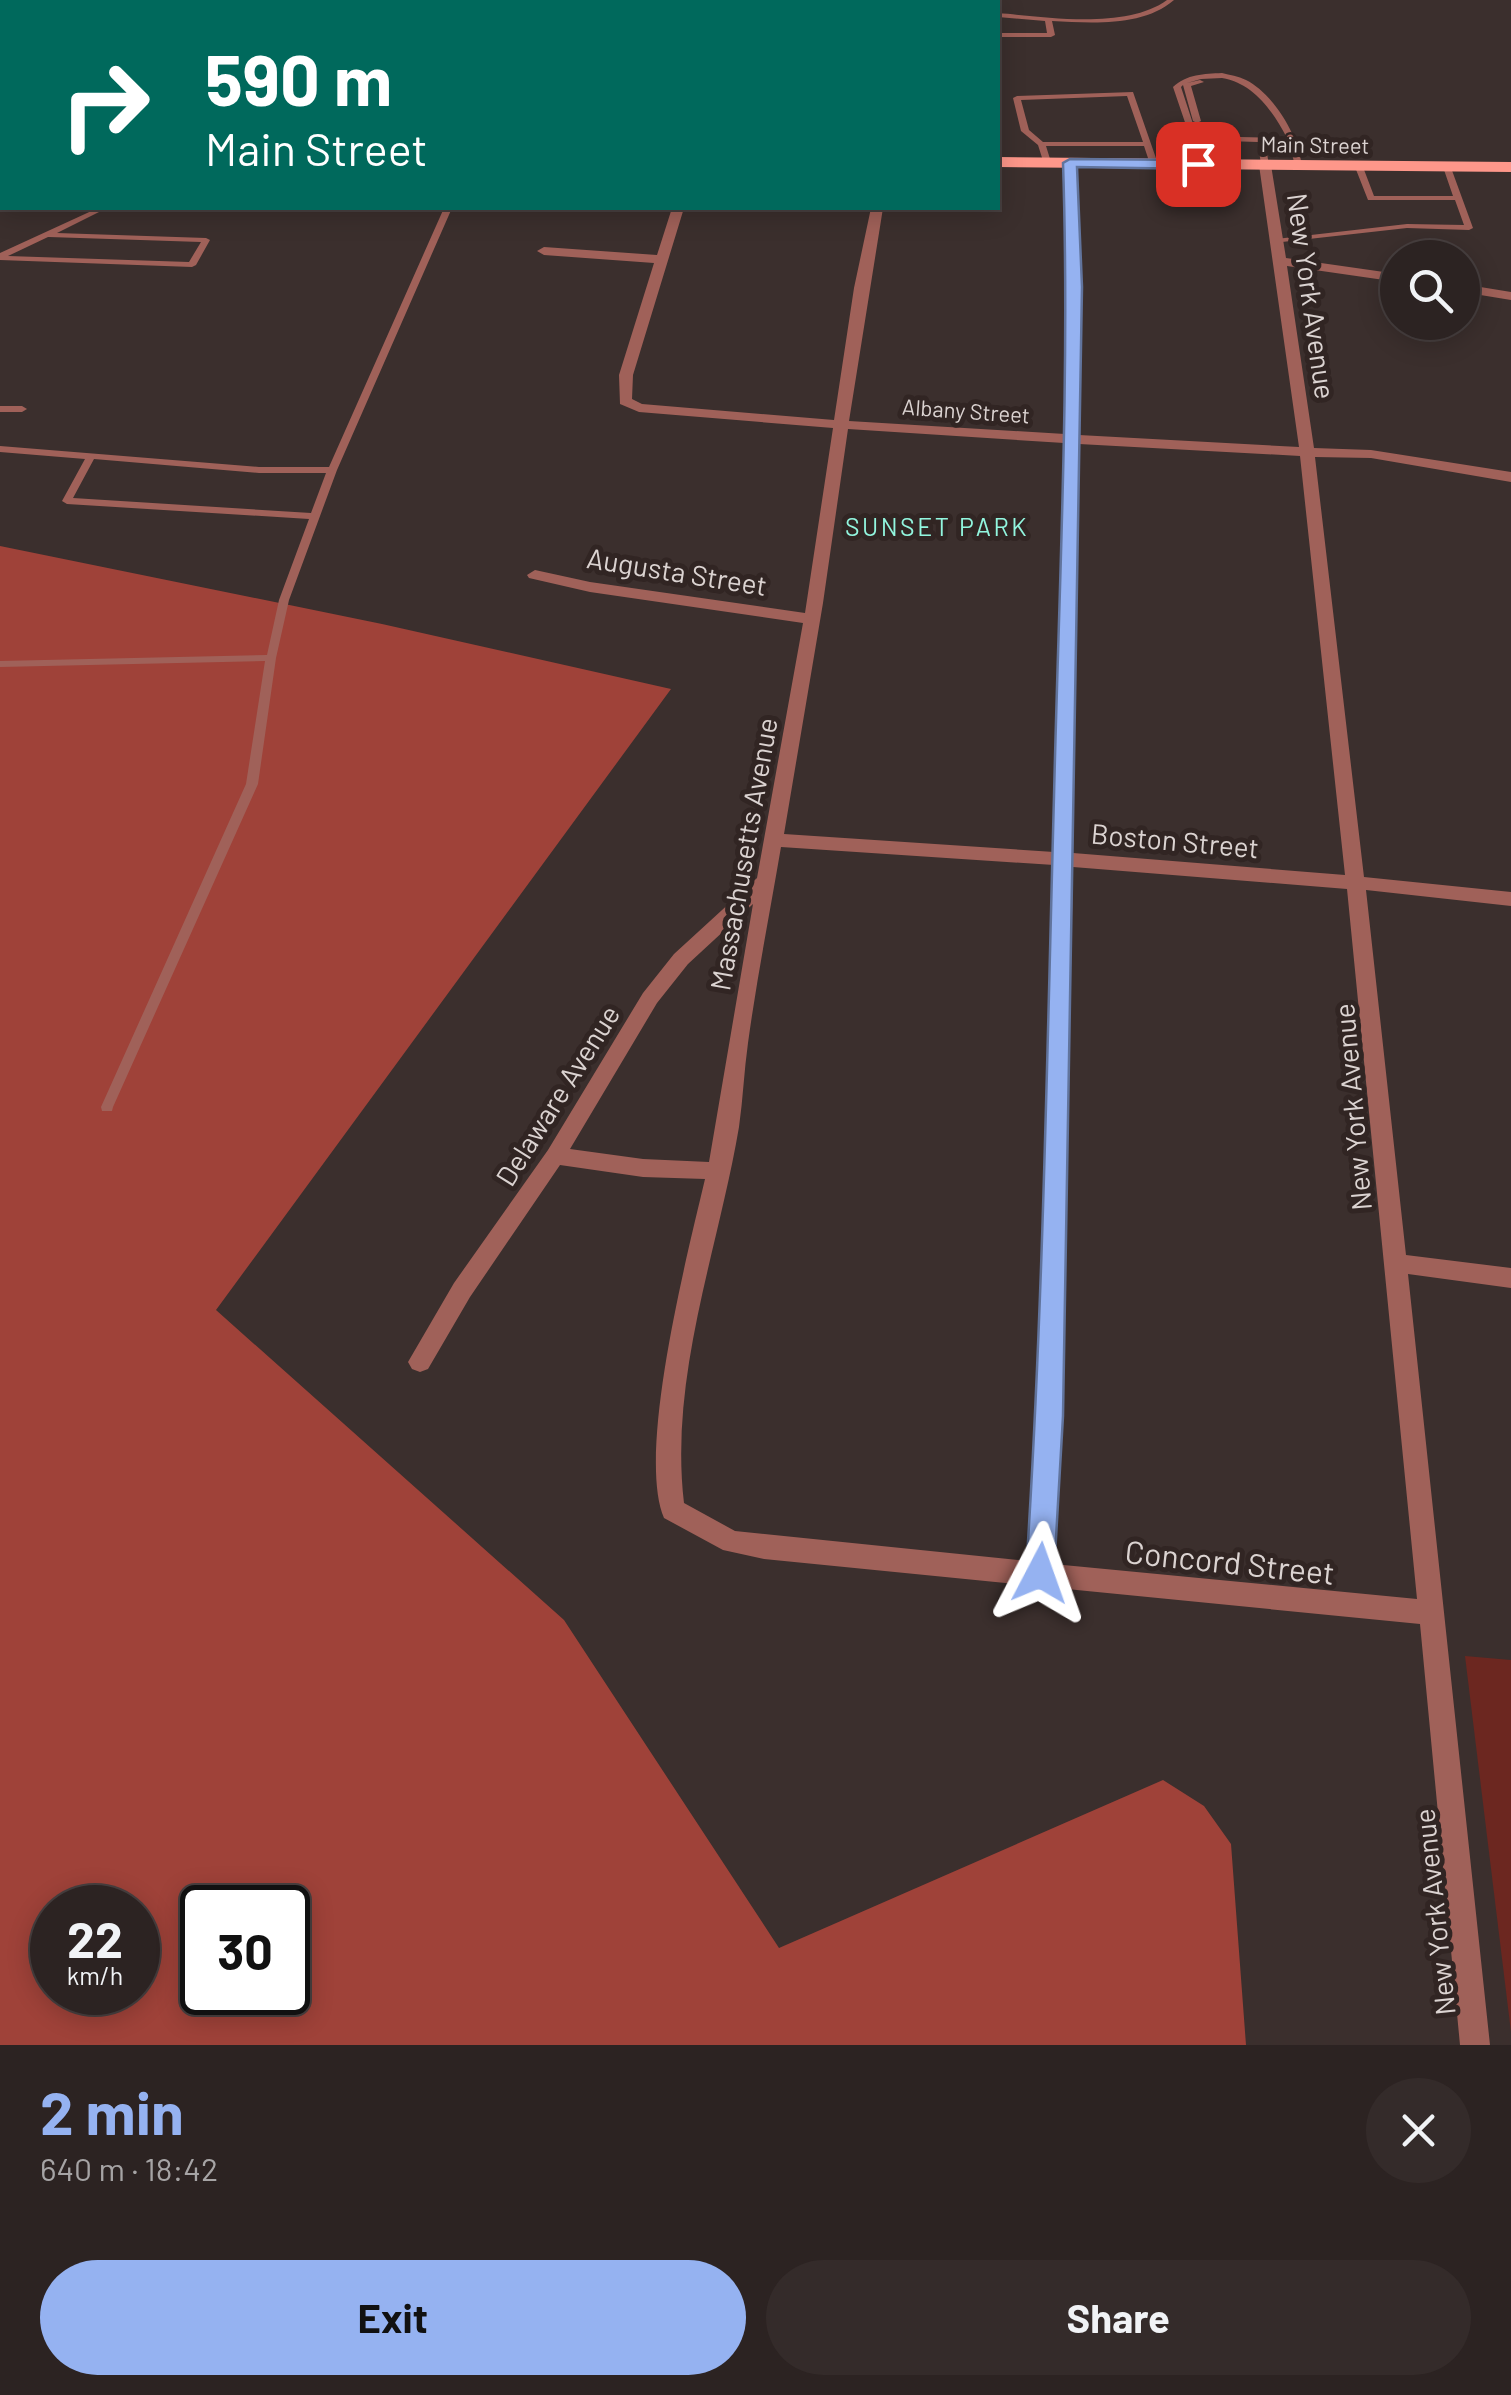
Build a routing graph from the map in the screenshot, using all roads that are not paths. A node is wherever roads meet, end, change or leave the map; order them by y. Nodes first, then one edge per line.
1 (1170, 0) edge
2 (1000, 15) edge
3 (1048, 18) junction
4 (1000, 35) edge
5 (1292, 138) junction
6 (1260, 139) junction
7 (1042, 144) junction
8 (1147, 144) junction
9 (1000, 162) edge
10 (1047, 162) junction
11 (1070, 163) junction
12 (1154, 164) junction
13 (1265, 165) junction
14 (1300, 166) junction
15 (1360, 167) junction
16 (1447, 167) junction
17 (1511, 167) edge
18 (1458, 198) junction
19 (99, 210) edge
20 (447, 210) edge
21 (677, 210) edge
22 (877, 210) edge
23 (49, 235) junction
24 (544, 251) dead end
25 (1277, 251) junction
26 (0, 257) edge
27 (664, 260) junction
28 (1380, 274) edge
29 (1480, 291) edge
30 (1511, 296) edge
31 (22, 408) dead end
32 (0, 409) edge
33 (842, 425) junction
34 (1071, 440) junction
35 (0, 449) edge
36 (1306, 453) junction
37 (90, 458) junction
38 (332, 470) junction
39 (1511, 478) edge
40 (314, 516) junction
41 (535, 575) dead end
42 (812, 620) junction
43 (271, 658) junction
44 (0, 664) edge
45 (774, 840) junction
46 (1060, 858) junction
47 (767, 880) junction
48 (1356, 883) junction
49 (1511, 899) edge
50 (107, 1108) dead end
51 (555, 1156) junction
52 (716, 1170) junction
53 (1394, 1263) junction
54 (1511, 1278) edge
55 (420, 1362) dead end
56 (672, 1510) joint
57 (1040, 1573) junction
58 (1432, 1614) junction
59 (1475, 2045) edge

1 - 3 lane
2 - 3 lane
3 - 4 lane
5 - 6 lane
5 - 6 lane
5 - 14 lane
6 - 13 lane
7 - 8 lane
7 - 8 lane
7 - 10 lane
8 - 12 lane
9 - 10 main road, Main Street
10 - 11 main road, Main Street
11 - 12 main road, Main Street
11 - 34 street
12 - 13 main road, Main Street
13 - 14 main road, Main Street
13 - 25 street, New York Avenue
14 - 15 main road, Main Street
15 - 16 main road, Main Street
15 - 18 lane
16 - 17 main road, Main Street
16 - 18 lane
18 - 25 lane
19 - 23 lane
20 - 38 lane
21 - 27 street
22 - 33 street, Massachusetts Avenue
23 - 26 lane
23 - 26 lane
24 - 27 street
25 - 28 street
25 - 36 street, New York Avenue
27 - 33 street, Albany Street
29 - 30 street
31 - 32 lane
33 - 34 street, Albany Street
33 - 42 street, Massachusetts Avenue
34 - 36 street, Albany Street
34 - 46 street
35 - 37 lane
36 - 39 street, Albany Street
36 - 48 street, New York Avenue
37 - 38 lane
37 - 40 lane
38 - 40 lane
40 - 43 lane
41 - 42 street, Augusta Street
42 - 45 street, Massachusetts Avenue
43 - 44 lane
43 - 50 lane
45 - 46 street, Boston Street
45 - 47 street, Massachusetts Avenue
46 - 48 street, Boston Street
46 - 57 street
47 - 51 street, Delaware Avenue
47 - 52 street, Massachusetts Avenue
48 - 49 street, Boston Street
48 - 53 street, New York Avenue
51 - 52 street
51 - 55 street, Delaware Avenue
52 - 56 street, Massachusetts Avenue
53 - 54 street
53 - 58 street, New York Avenue
56 - 57 street, Concord Street
57 - 58 street, Concord Street
58 - 59 street, New York Avenue

